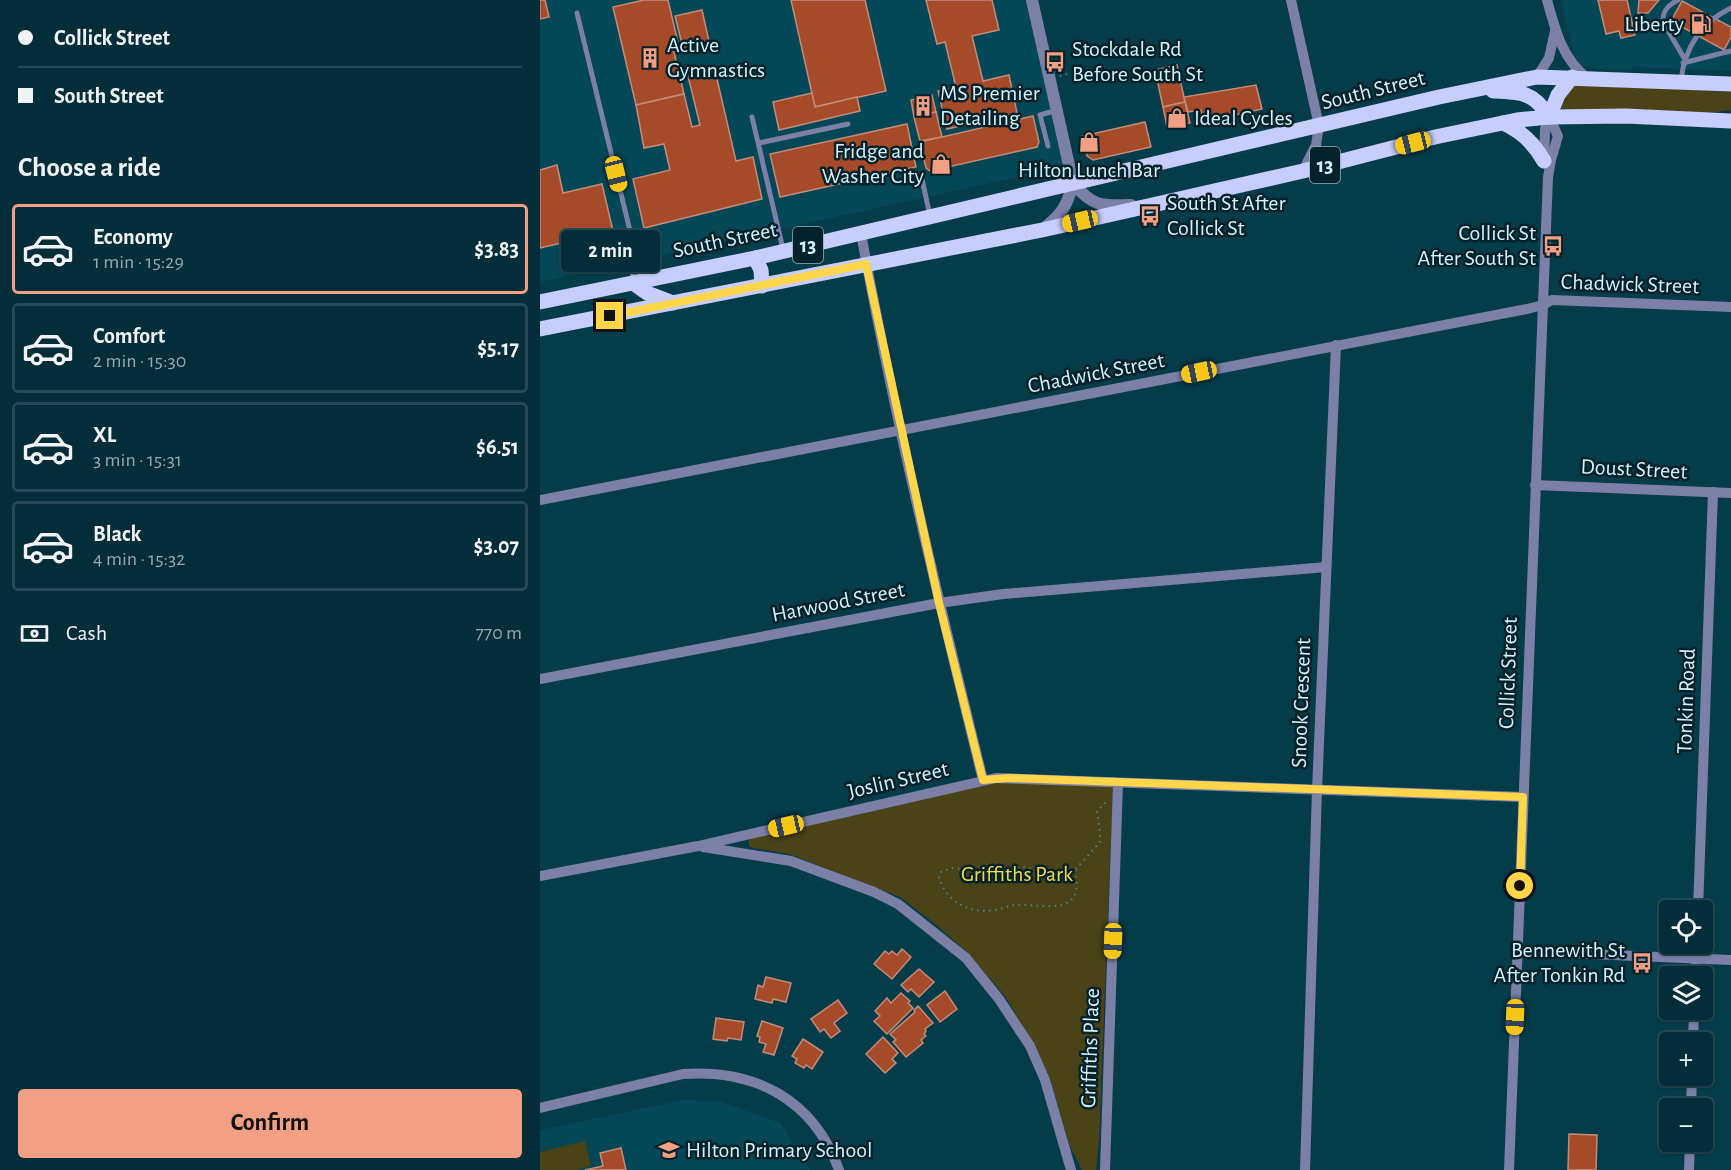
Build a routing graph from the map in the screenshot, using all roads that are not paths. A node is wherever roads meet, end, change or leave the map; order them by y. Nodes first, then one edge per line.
1 (1032, 0) edge
2 (1291, 0) edge
3 (1548, 0) edge
4 (1678, 0) edge
5 (1731, 8) edge
6 (577, 13) dead end
7 (1555, 31) junction
8 (1731, 51) edge
9 (1684, 60) junction
10 (1537, 77) junction
11 (1579, 77) junction
12 (1680, 82) junction
13 (1731, 84) edge
14 (1473, 90) junction
15 (1057, 110) junction
16 (752, 117) dead end
17 (1549, 117) junction
18 (1731, 121) edge
19 (1503, 123) junction
20 (848, 124) dead end
21 (1319, 126) junction
22 (759, 144) junction
23 (1048, 147) dead end
24 (1544, 161) junction
25 (1303, 171) junction
26 (1548, 177) junction
27 (922, 179) dead end
28 (1073, 183) junction
29 (1146, 205) junction
30 (931, 216) junction
31 (1042, 230) junction
32 (861, 232) junction
33 (784, 251) junction
34 (634, 258) junction
35 (755, 258) junction
36 (866, 264) junction
37 (656, 278) junction
38 (633, 283) junction
39 (762, 286) junction
40 (540, 302) edge
41 (673, 303) junction
42 (1543, 305) junction
43 (1731, 307) edge
44 (540, 328) edge
45 (1336, 345) junction
46 (901, 431) junction
47 (1535, 485) junction
48 (1713, 492) junction
49 (1731, 493) edge
50 (540, 500) edge
51 (1326, 567) junction
52 (939, 603) junction
53 (540, 679) edge
54 (983, 780) junction
55 (1118, 783) junction
56 (1317, 790) junction
57 (1523, 797) junction
58 (698, 846) junction
59 (540, 876) edge
60 (1698, 900) edge
61 (1518, 951) junction
62 (1696, 954) edge
63 (1696, 958) junction
64 (1731, 960) edge
65 (1696, 966) edge
66 (541, 1104) edge
67 (1690, 1152) edge
68 (840, 1170) edge
69 (1071, 1170) edge
70 (1105, 1170) edge
71 (1305, 1170) edge
72 (1509, 1170) edge
73 (1689, 1170) edge

1 - 15 street
2 - 21 street
3 - 7 street
4 - 9 lane
5 - 9 lane
6 - 34 lane
7 - 10 street
7 - 11 street
8 - 9 lane
9 - 12 lane
10 - 11 main road, South Street / 13
10 - 14 main road, South Street / 13
11 - 12 main road, South Street / 13
11 - 17 main road
12 - 13 main road, South Street / 13
14 - 17 main road
14 - 21 main road, South Street / 13
15 - 23 lane
15 - 28 street
16 - 22 lane
17 - 18 main road, 13
17 - 19 main road, 13
17 - 24 street, Collick Street
17 - 26 street, Collick Street
19 - 24 main road
19 - 25 main road, 13
20 - 22 lane
21 - 25 street
21 - 28 main road, South Street / 13
22 - 33 lane
24 - 26 street, Collick Street
25 - 29 main road, 13
26 - 42 street, Collick Street
27 - 30 lane
28 - 29 street
28 - 30 main road, South Street / 13
28 - 31 street
29 - 31 main road, 13
30 - 32 main road, South Street / 13
31 - 36 main road, 13
32 - 33 main road, South Street / 13
32 - 36 street
33 - 35 main road, South Street / 13
34 - 37 lane
34 - 38 lane
35 - 37 main road, South Street / 13
35 - 39 main road
36 - 39 main road, 13
36 - 46 street
37 - 38 main road, South Street / 13
38 - 40 main road, South Street / 13
38 - 41 main road
39 - 41 main road, 13
41 - 44 main road, 13
42 - 43 street, Chadwick Street
42 - 45 street, Chadwick Street
42 - 47 street, Collick Street
45 - 46 street, Chadwick Street
45 - 51 street, Snook Crescent
46 - 50 street, Chadwick Street
46 - 52 street
47 - 48 street, Doust Street
47 - 57 street, Collick Street
48 - 49 street, Doust Street
48 - 60 street, Tonkin Road
51 - 52 street, Harwood Street
51 - 56 street, Snook Crescent
52 - 53 street, Harwood Street
52 - 54 street
54 - 55 street, Joslin Street
54 - 58 street, Joslin Street
55 - 56 street, Joslin Street
55 - 70 street, Griffiths Place
56 - 57 street, Joslin Street
56 - 71 street, Snook Crescent
57 - 61 street, Collick Street
58 - 59 street, Joslin Street
58 - 69 street
61 - 63 street
61 - 72 street, Collick Street
62 - 63 street
63 - 64 street
63 - 65 street
66 - 68 street
67 - 73 street

